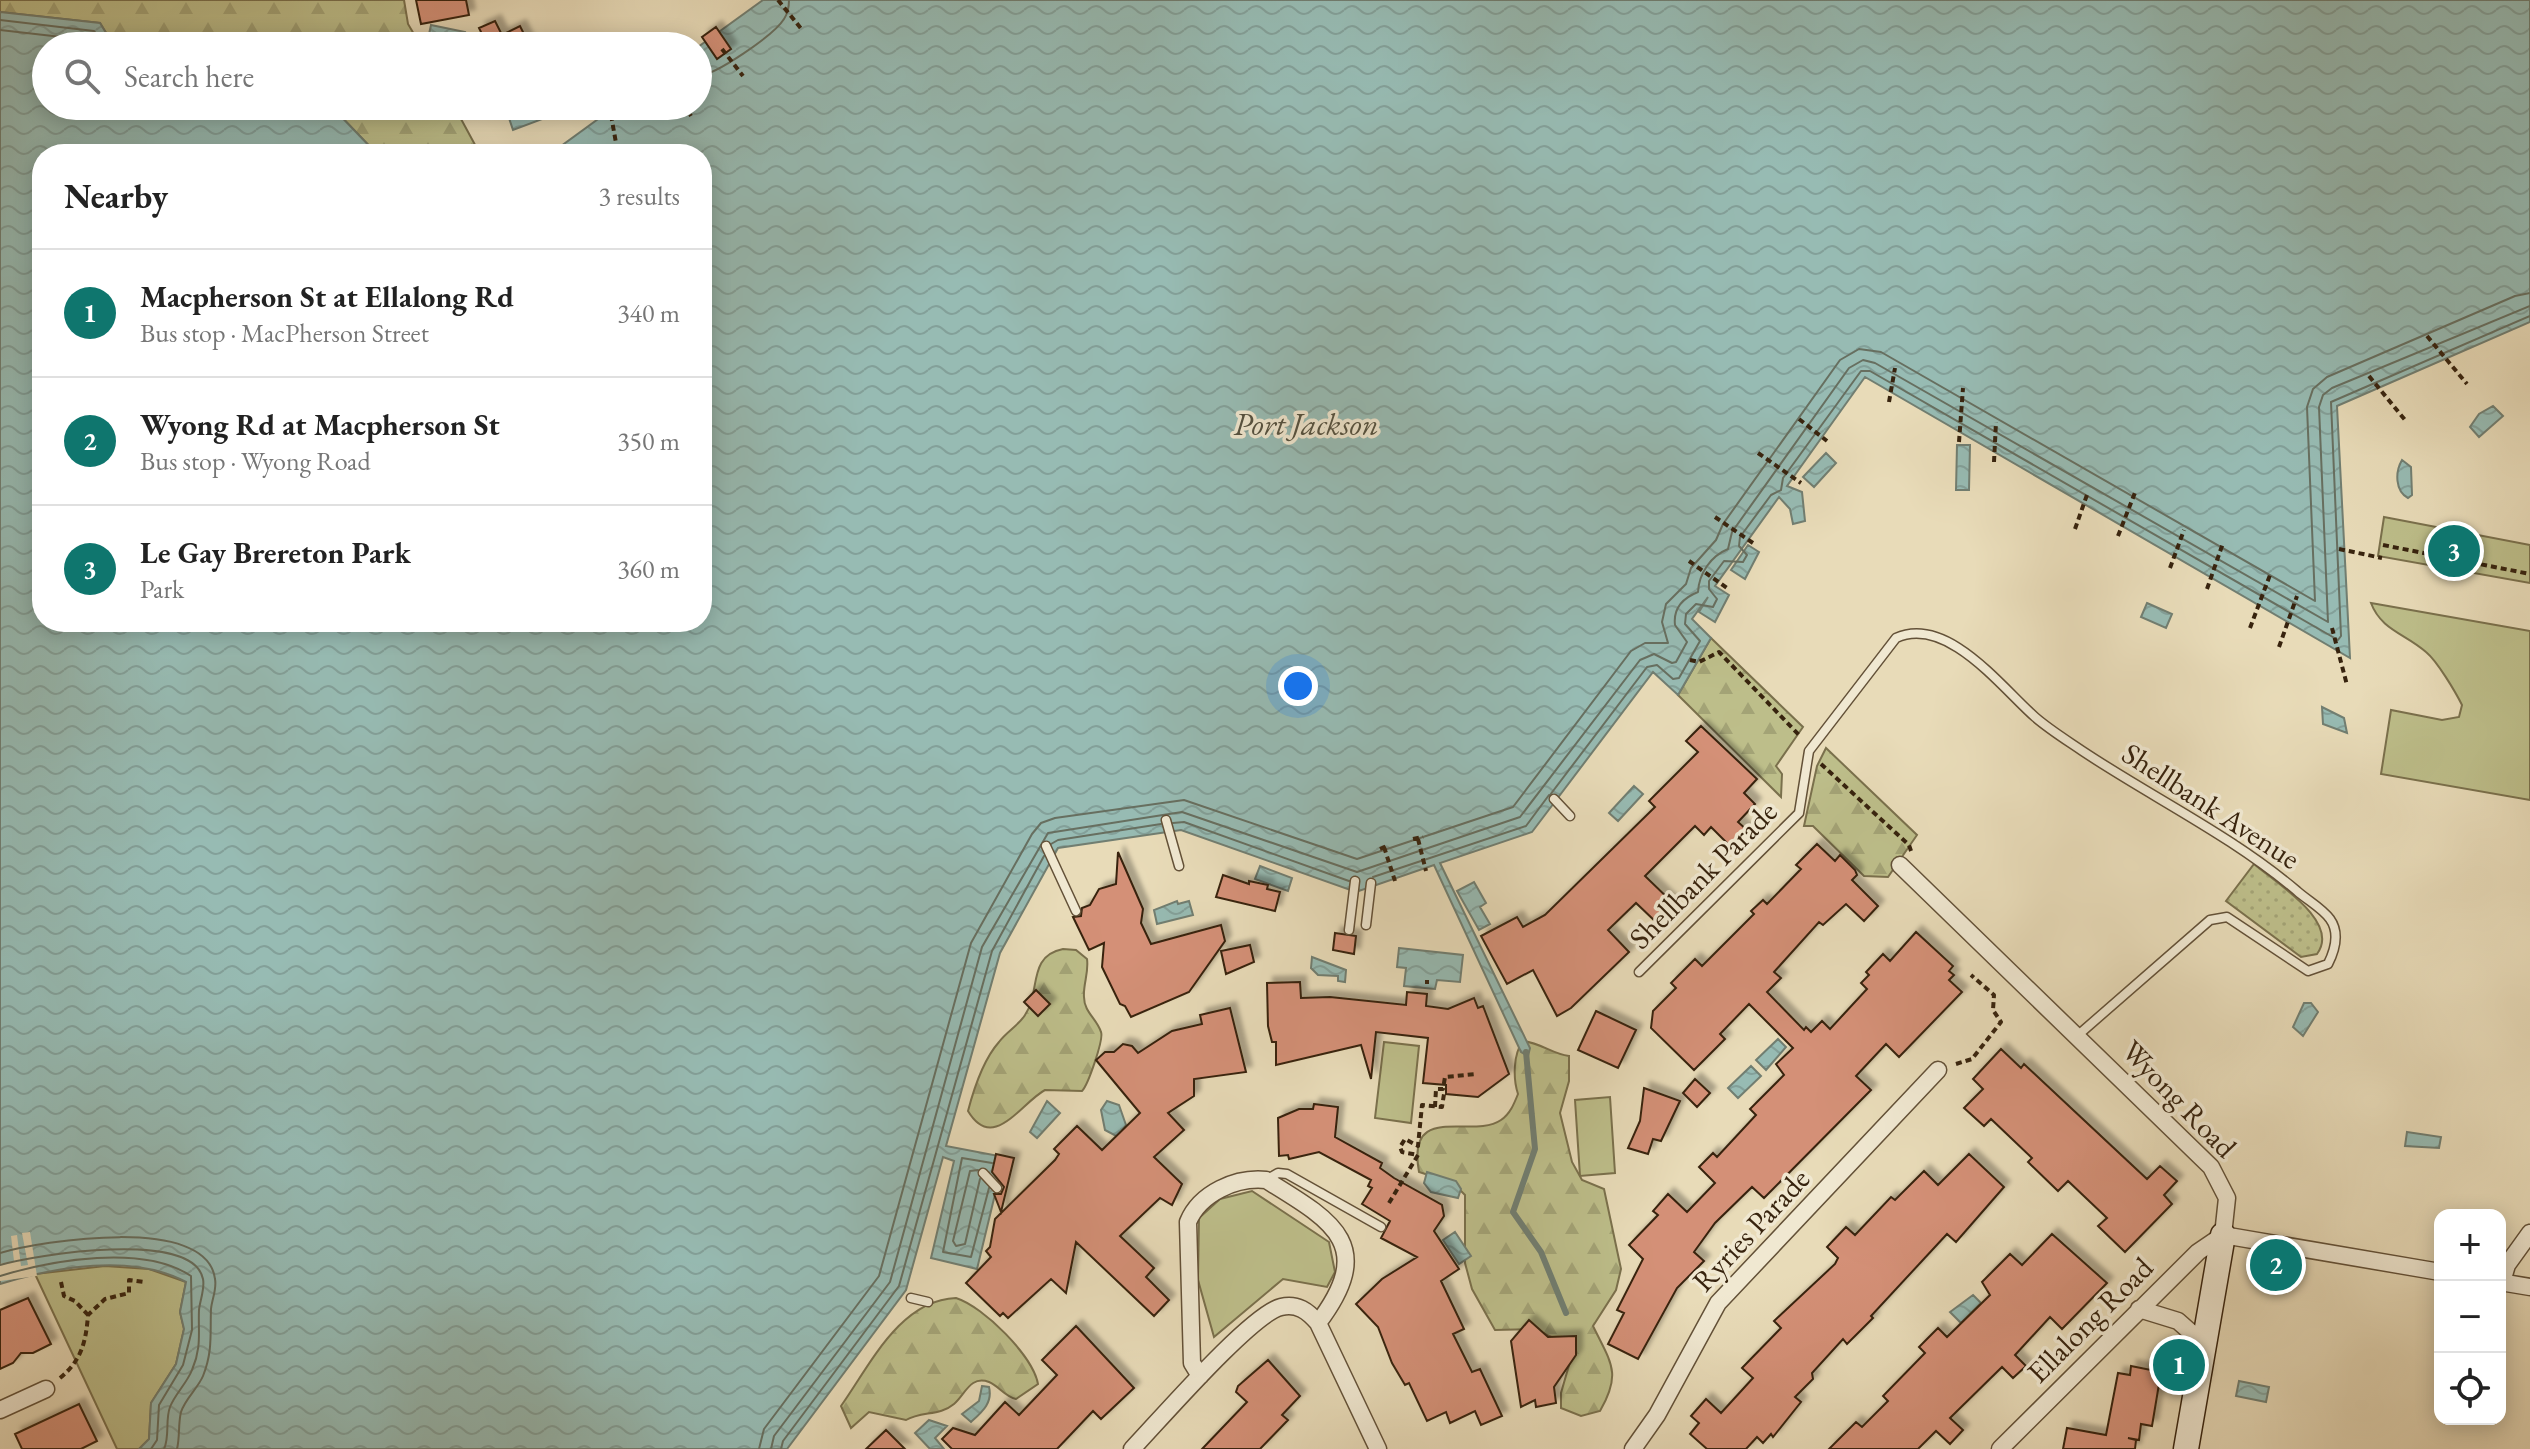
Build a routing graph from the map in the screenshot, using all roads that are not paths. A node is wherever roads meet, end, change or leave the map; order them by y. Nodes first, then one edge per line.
1 (1805, 764) joint
2 (1554, 799) dead end
3 (1570, 816) dead end
4 (1166, 820) dead end
5 (1046, 846) dead end
6 (1900, 865) dead end
7 (1179, 866) dead end
8 (1355, 881) dead end
9 (1371, 883) dead end
10 (1076, 911) dead end
11 (1366, 925) dead end
12 (1349, 930) dead end
13 (1639, 972) dead end
14 (2077, 1036) junction
15 (1938, 1070) road end
16 (983, 1173) dead end
17 (1266, 1180) junction
18 (997, 1188) dead end
19 (1381, 1227) dead end
20 (2530, 1233) edge
21 (2223, 1235) junction
22 (2434, 1271) edge
23 (2501, 1281) edge
24 (2506, 1283) edge
25 (2530, 1287) edge
26 (911, 1298) dead end
27 (928, 1302) dead end
28 (2139, 1309) junction
29 (1318, 1323) junction
30 (2204, 1344) junction
31 (1200, 1376) junction
32 (46, 1389) dead end
33 (0, 1410) edge
34 (1132, 1449) edge
35 (1378, 1449) edge
36 (1633, 1449) edge
37 (2000, 1449) edge
38 (2186, 1449) edge

1 - 13 lane, Shellbank Parade
1 - 14 lane, Shellbank Avenue
2 - 3 lane
4 - 7 lane
5 - 10 lane
6 - 14 street, Wyong Road
8 - 12 lane
9 - 11 lane
14 - 21 street, Wyong Road
15 - 36 street, Ryries Parade
16 - 18 lane
17 - 19 lane
17 - 29 street
17 - 31 street
20 - 23 street
21 - 22 street
21 - 28 street, Ellalong Road
21 - 30 street
24 - 25 street
26 - 27 lane
28 - 30 street
28 - 37 street, Ellalong Road
29 - 31 street
29 - 35 street
30 - 38 street
31 - 34 street
32 - 33 street

